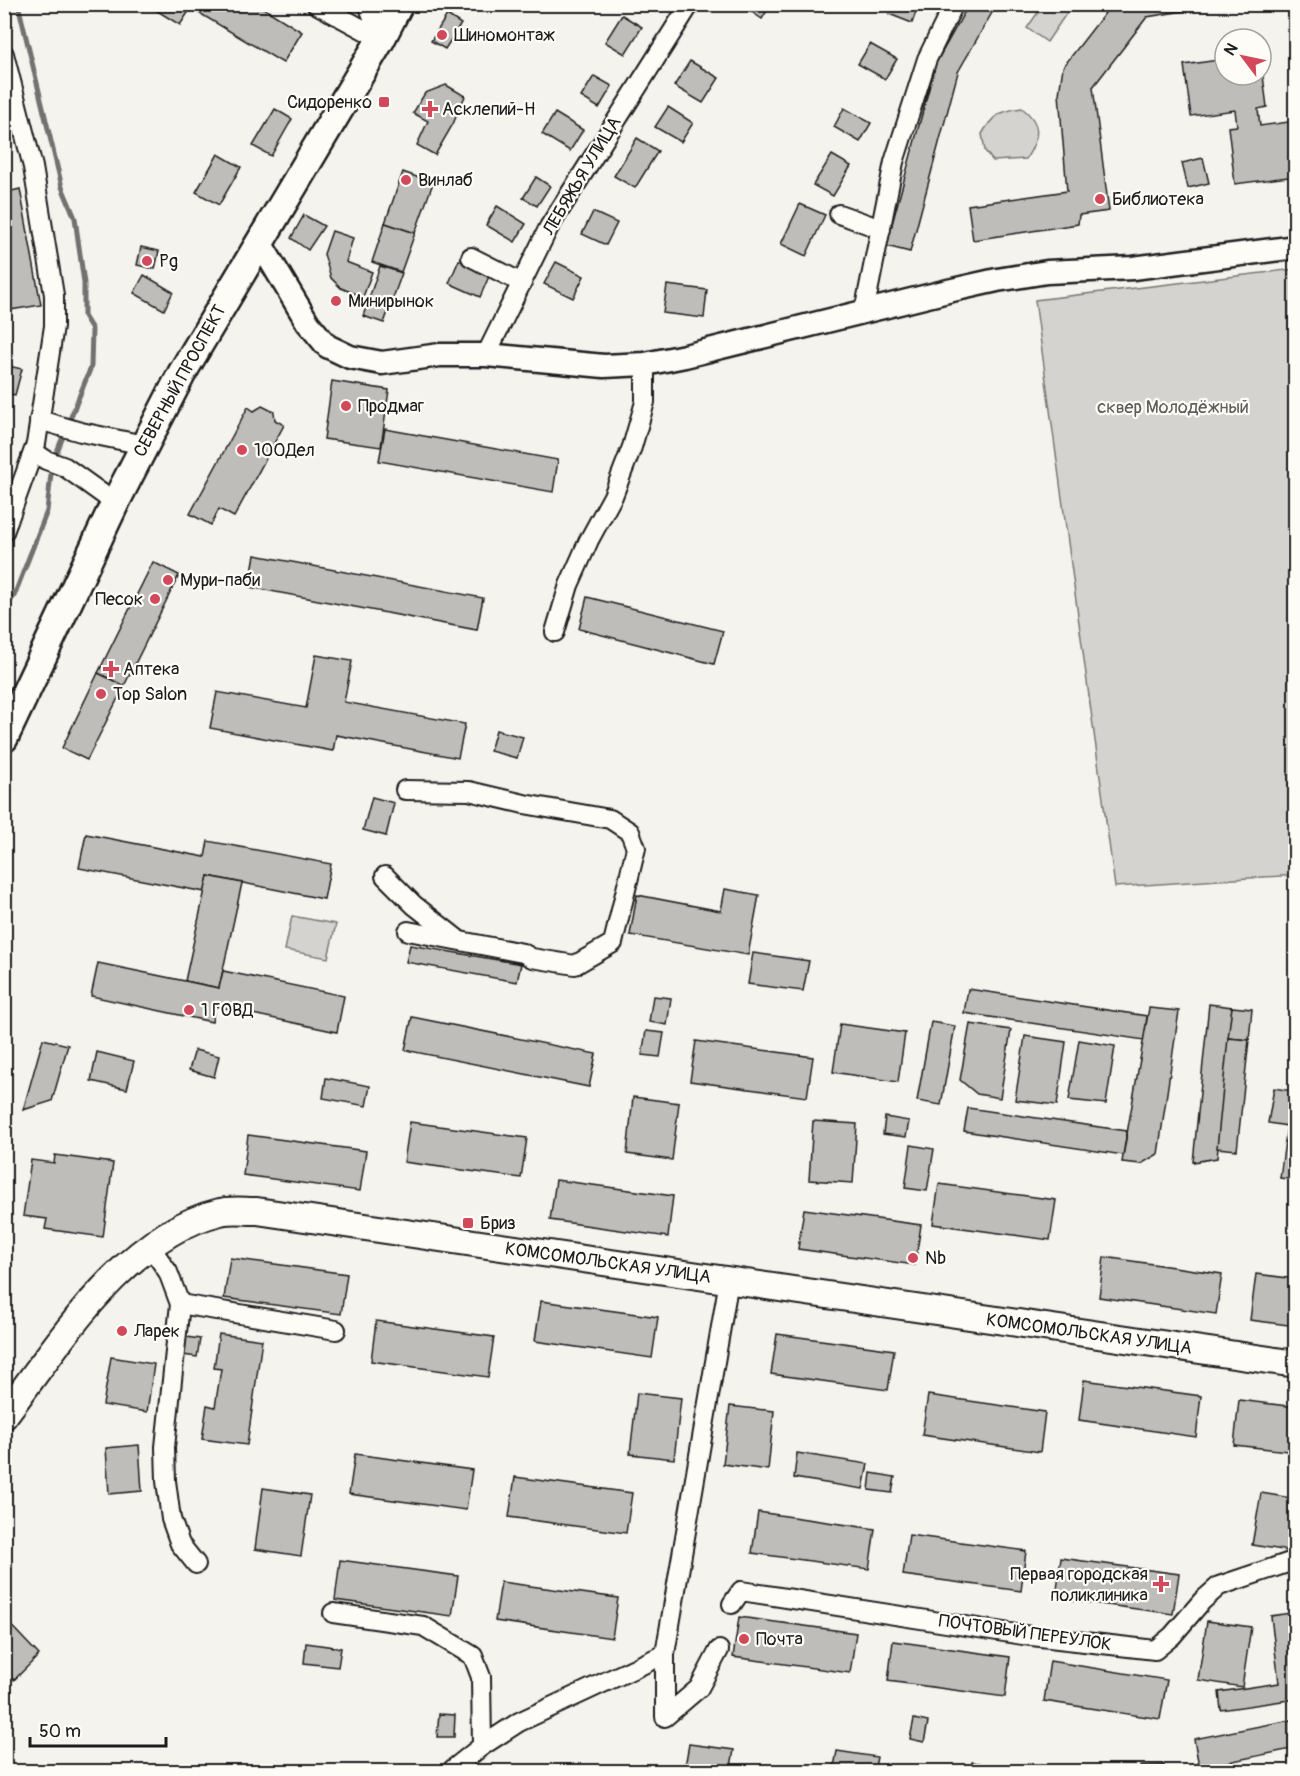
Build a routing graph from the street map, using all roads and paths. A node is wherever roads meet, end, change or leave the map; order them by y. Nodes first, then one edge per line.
1 (316, 4) edge
2 (368, 4) edge
3 (399, 4) edge
4 (407, 4) edge
5 (690, 4) edge
6 (954, 4) edge
7 (381, 39) junction
8 (4, 54) edge
9 (839, 214) dead end
10 (880, 229) junction
11 (259, 241) junction
12 (1296, 247) edge
13 (471, 257) dead end
14 (522, 283) junction
15 (864, 312) junction
16 (486, 355) junction
17 (645, 364) junction
18 (39, 420) junction
19 (144, 445) junction
20 (38, 452) junction
21 (115, 503) junction
22 (4, 532) edge
23 (555, 632) dead end
24 (4, 738) edge
25 (405, 790) dead end
26 (385, 876) dead end
27 (408, 931) dead end
28 (460, 941) junction
29 (150, 1246) junction
30 (729, 1280) junction
31 (180, 1304) junction
32 (336, 1330) dead end
33 (1296, 1364) edge
34 (4, 1416) edge
35 (1296, 1560) edge
36 (196, 1564) dead end
37 (732, 1604) dead end
38 (333, 1613) dead end
39 (719, 1650) dead end
40 (665, 1654) junction
41 (482, 1746) junction
42 (453, 1769) dead end

1 - 7 street
2 - 7 street
3 - 7 main road, СЕВЕРНЫЙ ПРОСПЕКТ
4 - 7 main road, СЕВЕРНЫЙ ПРОСПЕКТ
5 - 14 street, ЛЕБЯЖЬЯ УЛИЦА
6 - 10 street
7 - 11 main road, СЕВЕРНЫЙ ПРОСПЕКТ
8 - 18 street
9 - 10 street
10 - 15 street
11 - 16 street
11 - 19 main road, СЕВЕРНЫЙ ПРОСПЕКТ
12 - 15 street
13 - 14 street
14 - 16 street, ЛЕБЯЖЬЯ УЛИЦА
15 - 17 street
16 - 17 street
17 - 23 street
18 - 19 street
18 - 20 street
19 - 21 main road, СЕВЕРНЫЙ ПРОСПЕКТ
20 - 21 street
20 - 22 street
21 - 24 main road, СЕВЕРНЫЙ ПРОСПЕКТ
25 - 28 street
26 - 28 street
27 - 28 street
29 - 30 main road, КОМСОМОЛЬСКАЯ УЛИЦА
29 - 31 street
29 - 34 main road, КОМСОМОЛЬСКАЯ УЛИЦА
30 - 33 main road, КОМСОМОЛЬСКАЯ УЛИЦА
30 - 40 street
31 - 32 street
31 - 36 street
35 - 37 street, ПОЧТОВЫЙ ПЕРЕУЛОК
38 - 41 street
39 - 40 street
40 - 41 street
41 - 42 street

